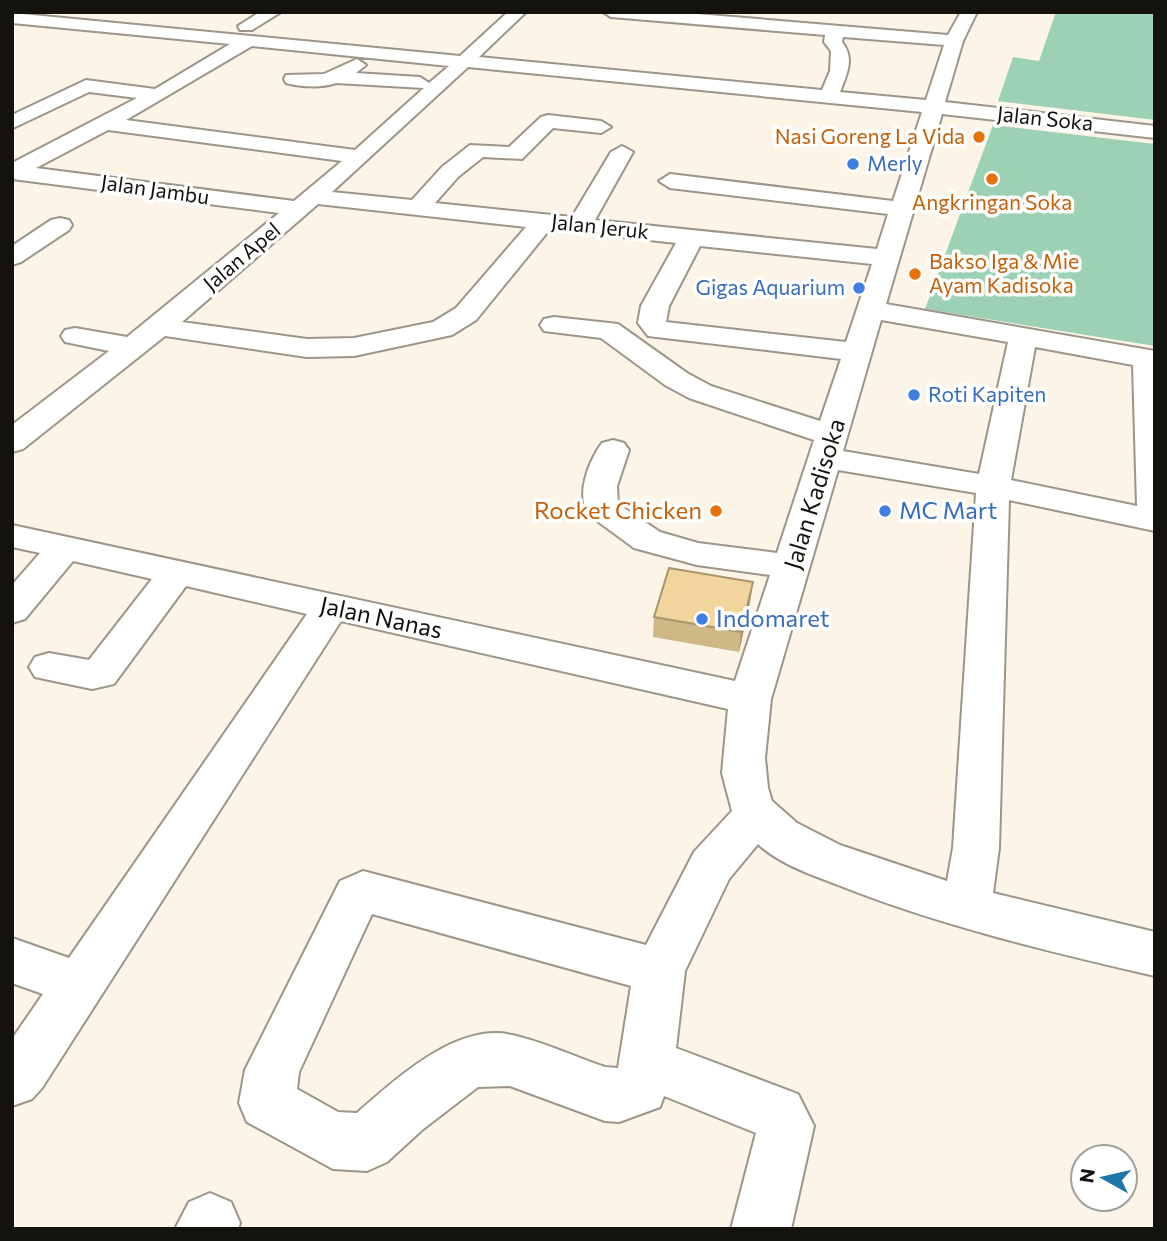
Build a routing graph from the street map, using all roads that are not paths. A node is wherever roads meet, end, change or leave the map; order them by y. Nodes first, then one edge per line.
1 (273, 12) edge
2 (518, 12) edge
3 (611, 12) edge
4 (866, 12) edge
5 (681, 15) edge
6 (733, 17) edge
7 (12, 18) edge
8 (74, 24) junction
9 (766, 24) edge
10 (962, 26) edge
11 (835, 30) junction
12 (855, 32) junction
13 (247, 34) junction
14 (399, 38) dead end
15 (369, 53) junction
16 (662, 60) dead end
17 (464, 63) junction
18 (149, 74) dead end
19 (590, 74) junction
20 (335, 77) junction
21 (185, 78) junction
22 (293, 79) dead end
23 (649, 79) junction
24 (439, 85) junction
25 (576, 90) dead end
26 (158, 95) junction
27 (829, 96) junction
28 (936, 107) junction
29 (12, 122) edge
30 (104, 124) junction
31 (601, 127) dead end
32 (1155, 132) edge
33 (80, 136) junction
34 (622, 152) dead end
35 (360, 157) junction
36 (12, 172) edge
37 (670, 181) dead end
38 (306, 203) junction
39 (418, 208) junction
40 (691, 209) junction
41 (903, 209) junction
42 (544, 221) junction
43 (60, 225) dead end
44 (580, 225) junction
45 (12, 257) edge
46 (887, 258) junction
47 (871, 310) junction
48 (554, 325) dead end
49 (159, 327) junction
50 (75, 336) dead end
51 (1023, 336) junction
52 (132, 348) junction
53 (858, 352) junction
54 (1151, 359) edge
55 (26, 415) edge
56 (12, 442) edge
57 (829, 447) junction
58 (613, 450) dead end
59 (993, 486) junction
60 (1155, 513) edge
61 (1155, 520) edge
62 (12, 536) edge
63 (64, 548) junction
64 (792, 566) junction
65 (177, 572) junction
66 (331, 607) junction
67 (12, 610) edge
68 (49, 667) dead end
69 (750, 699) junction
70 (756, 815) junction
71 (966, 908) junction
72 (1155, 954) edge
73 (12, 960) edge
74 (659, 971) junction
75 (78, 984) junction
76 (647, 1063) junction
77 (12, 1080) edge
78 (761, 1229) edge

1 - 13 street
2 - 17 street, Jalan Apel
3 - 5 street
4 - 12 street
5 - 6 street
6 - 9 street
7 - 8 street
8 - 13 street
8 - 13 street
9 - 11 street
10 - 12 street
10 - 28 street, Jalan Kadisoka
11 - 12 street
11 - 27 street
13 - 15 street, Jalan Soka
13 - 21 street
14 - 15 street
15 - 17 street, Jalan Soka
15 - 20 street
16 - 23 street
17 - 19 street, Jalan Soka
17 - 24 street, Jalan Apel
18 - 21 street
19 - 23 street, Jalan Soka
19 - 25 street
20 - 22 street
20 - 24 street
21 - 26 street
23 - 27 street, Jalan Soka
24 - 35 street, Jalan Apel
26 - 29 street
26 - 30 street
27 - 28 street, Jalan Soka
28 - 32 street, Jalan Soka
28 - 41 street, Jalan Kadisoka
29 - 33 street
30 - 33 street
30 - 35 street
31 - 39 street
33 - 36 street
34 - 44 street
35 - 38 street, Jalan Apel
36 - 38 street, Jalan Jambu
37 - 40 street
38 - 39 street, Jalan Jeruk
38 - 49 street, Jalan Apel
39 - 42 street, Jalan Jeruk
40 - 41 street
40 - 44 street, Jalan Jeruk
40 - 46 street, Jalan Jeruk
40 - 53 street
41 - 46 street, Jalan Kadisoka
42 - 44 street, Jalan Jeruk
42 - 49 street
43 - 45 street
46 - 47 street, Jalan Kadisoka
47 - 51 street
47 - 53 street, Jalan Kadisoka
48 - 57 street
49 - 52 street, Jalan Apel
50 - 52 street
51 - 54 street
51 - 59 street
52 - 55 street, Jalan Apel
53 - 57 street, Jalan Kadisoka
54 - 60 street
55 - 56 street, Jalan Apel
57 - 59 street
57 - 64 street, Jalan Kadisoka
58 - 64 street
59 - 61 street
59 - 71 street
62 - 63 street, Jalan Nanas
63 - 65 street, Jalan Nanas
63 - 67 street
64 - 69 street, Jalan Kadisoka
65 - 66 street, Jalan Nanas
65 - 68 street
66 - 69 street, Jalan Nanas
66 - 75 street
69 - 70 street, Jalan Kadisoka
70 - 71 street
70 - 74 street
71 - 72 street
73 - 75 street
74 - 76 street
74 - 76 street
75 - 77 street
76 - 78 street

